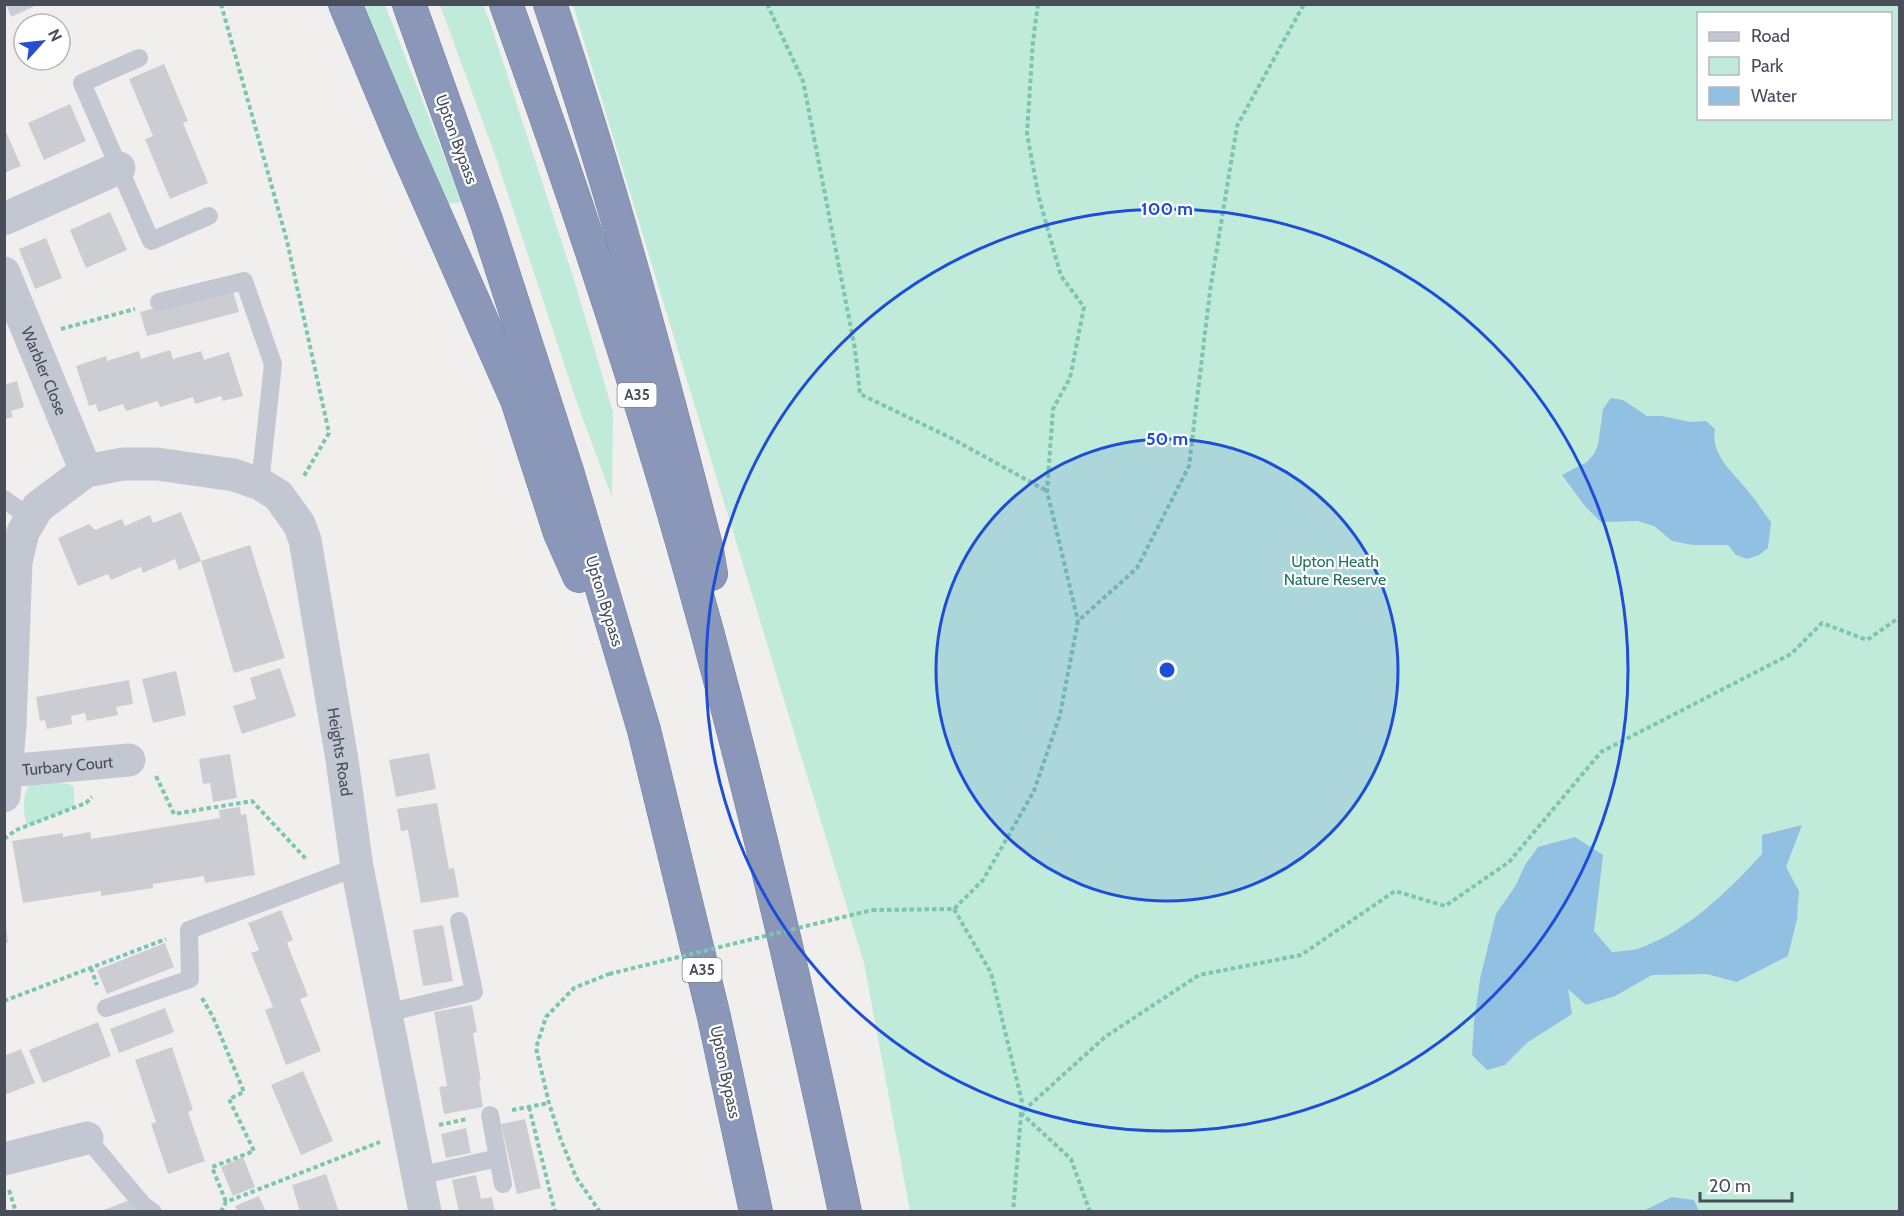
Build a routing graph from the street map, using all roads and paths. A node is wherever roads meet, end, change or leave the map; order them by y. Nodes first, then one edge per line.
1 (221, 4) edge
2 (345, 4) edge
3 (409, 4) edge
4 (506, 4) edge
5 (550, 4) edge
6 (767, 4) edge
7 (1038, 4) edge
8 (1304, 4) edge
9 (138, 58) dead end
10 (119, 168) junction
11 (209, 216) dead end
12 (4, 219) edge
13 (4, 273) edge
14 (159, 302) joint
15 (31, 337) junction
16 (314, 461) dead end
17 (86, 471) junction
18 (260, 484) junction
19 (1047, 491) junction
20 (17, 508) edge
21 (1899, 617) edge
22 (1078, 621) junction
23 (644, 730) junction
24 (129, 760) joint
25 (5, 783) edge
26 (748, 792) junction
27 (94, 794) dead end
28 (4, 839) edge
29 (357, 867) junction
30 (324, 879) junction
31 (954, 909) junction
32 (459, 921) dead end
33 (189, 930) junction
34 (190, 979) junction
35 (4, 1001) edge
36 (106, 1008) dead end
37 (386, 1013) junction
38 (549, 1103) junction
39 (536, 1106) dead end
40 (529, 1107) dead end
41 (1021, 1113) junction
42 (490, 1114) dead end
43 (410, 1130) junction
44 (87, 1138) joint
45 (498, 1158) junction
46 (6, 1174) edge
47 (418, 1176) junction
48 (503, 1184) dead end
49 (226, 1202) junction
50 (15, 1212) edge
51 (153, 1212) edge
52 (221, 1212) edge
53 (425, 1212) edge
54 (555, 1212) edge
55 (600, 1212) edge
56 (756, 1212) edge
57 (845, 1212) edge
58 (1013, 1212) edge
59 (1090, 1212) edge

1 - 16 path
2 - 23 highway, A35
3 - 23 highway, Upton Bypass / A35
4 - 26 highway, A35
5 - 26 highway, A35
6 - 19 path
7 - 19 path
8 - 22 path
9 - 10 lane
10 - 11 lane
10 - 12 street
13 - 15 street, Warbler Close
14 - 15 path
14 - 18 lane
15 - 17 street, Warbler Close
17 - 18 street, Heights Road
17 - 20 street
18 - 29 street, Heights Road
19 - 22 path
20 - 25 street
21 - 41 path
22 - 31 path
23 - 56 highway, Upton Bypass / A35
24 - 25 street, Turbary Court
24 - 30 path
26 - 57 highway, A35
27 - 28 path
29 - 30 lane
29 - 37 street, Heights Road
30 - 33 lane
31 - 38 path, bridge
31 - 41 path
32 - 37 lane
33 - 34 lane
33 - 35 path
34 - 36 lane
34 - 49 path
37 - 43 street, Heights Road
38 - 39 path
38 - 55 path
40 - 54 path
41 - 58 path
41 - 59 path
42 - 45 lane
43 - 47 street, Heights Road
43 - 49 path
44 - 46 street
44 - 51 lane
45 - 47 lane
45 - 48 lane
46 - 50 path
47 - 53 street, Heights Road
49 - 52 path

